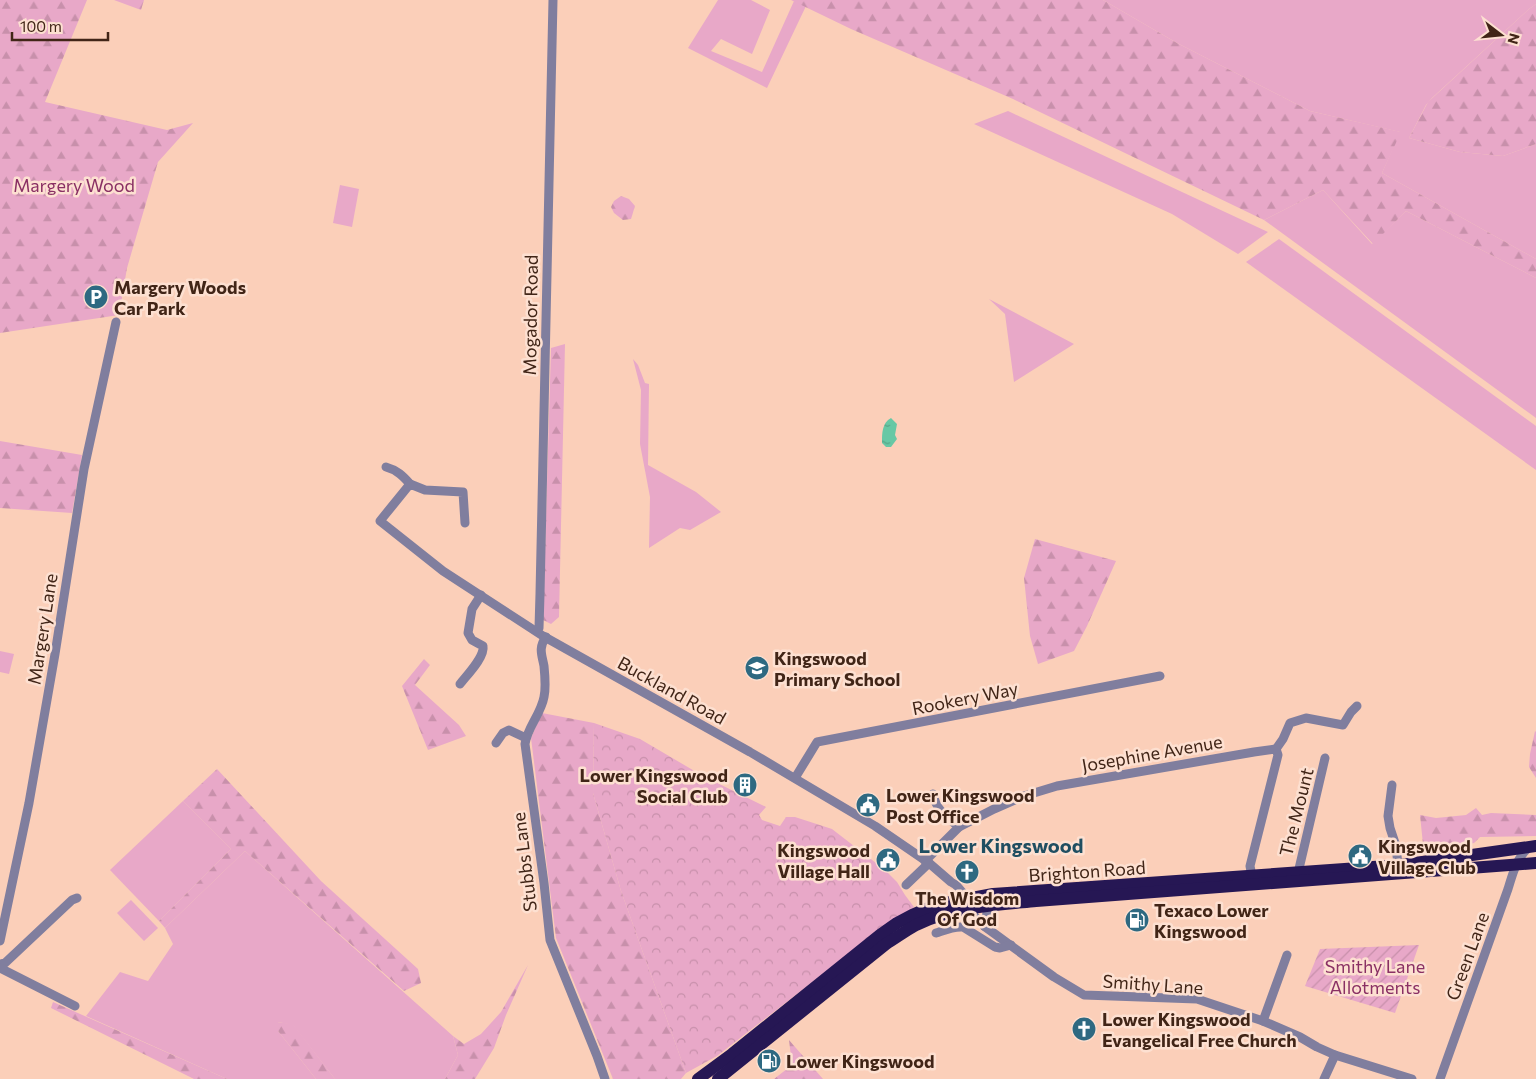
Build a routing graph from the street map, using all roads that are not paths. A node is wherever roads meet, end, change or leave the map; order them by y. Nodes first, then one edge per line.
1 (554, 0) edge
2 (116, 322) dead end
3 (386, 467) dead end
4 (410, 484) junction
5 (466, 523) dead end
6 (481, 596) junction
7 (537, 631) junction
8 (546, 637) junction
9 (1160, 676) dead end
10 (460, 684) dead end
11 (1357, 706) dead end
12 (526, 738) junction
13 (496, 743) dead end
14 (1276, 749) junction
15 (1325, 758) dead end
16 (795, 778) junction
17 (1392, 785) dead end
18 (933, 794) dead end
19 (959, 827) junction
20 (1532, 847) edge
21 (927, 862) junction
22 (1536, 863) edge
23 (1398, 865) junction
24 (1515, 865) junction
25 (1298, 873) junction
26 (1252, 876) junction
27 (906, 885) dead end
28 (77, 898) dead end
29 (964, 904) junction
30 (994, 905) junction
31 (984, 926) junction
32 (936, 934) dead end
33 (0, 941) edge
34 (1011, 945) junction
35 (1287, 955) dead end
36 (0, 966) edge
37 (75, 1006) dead end
38 (1263, 1021) junction
39 (1336, 1054) junction
40 (605, 1079) edge
41 (698, 1079) edge
42 (718, 1079) edge
43 (1324, 1079) edge
44 (1412, 1079) edge
45 (1440, 1079) edge

1 - 7 street, Mogador Road
2 - 33 street, Margery Lane
3 - 4 street
4 - 5 street
4 - 6 street, Buckland Road
6 - 7 street, Buckland Road
6 - 10 street
7 - 8 street, Buckland Road
8 - 12 street, Stubbs Lane
8 - 16 street, Buckland Road
9 - 16 street, Rookery Way
11 - 14 street
12 - 13 street
12 - 40 street, Stubbs Lane
14 - 19 street, Josephine Avenue
14 - 26 street
15 - 25 street, The Mount
16 - 21 street, Buckland Road
17 - 23 street
18 - 19 street
19 - 21 street, Josephine Avenue
20 - 23 highway, Brighton Road
20 - 24 street, Green Lane
21 - 27 street, Josephine Avenue
21 - 29 street, Buckland Road
22 - 24 highway, Brighton Road
23 - 25 highway, Brighton Road
24 - 30 highway, Brighton Road
24 - 45 street, Green Lane
25 - 26 highway, Brighton Road
26 - 29 highway, Brighton Road
28 - 36 street
29 - 30 highway, Brighton Road
29 - 31 street, Smithy Lane
29 - 41 highway, Brighton Road
29 - 42 highway, Brighton Road
30 - 31 street
31 - 34 street, Smithy Lane
32 - 34 street
34 - 38 street, Smithy Lane
35 - 38 street
36 - 37 street
38 - 39 street, Smithy Lane
39 - 43 street
39 - 44 street, Smithy Lane

